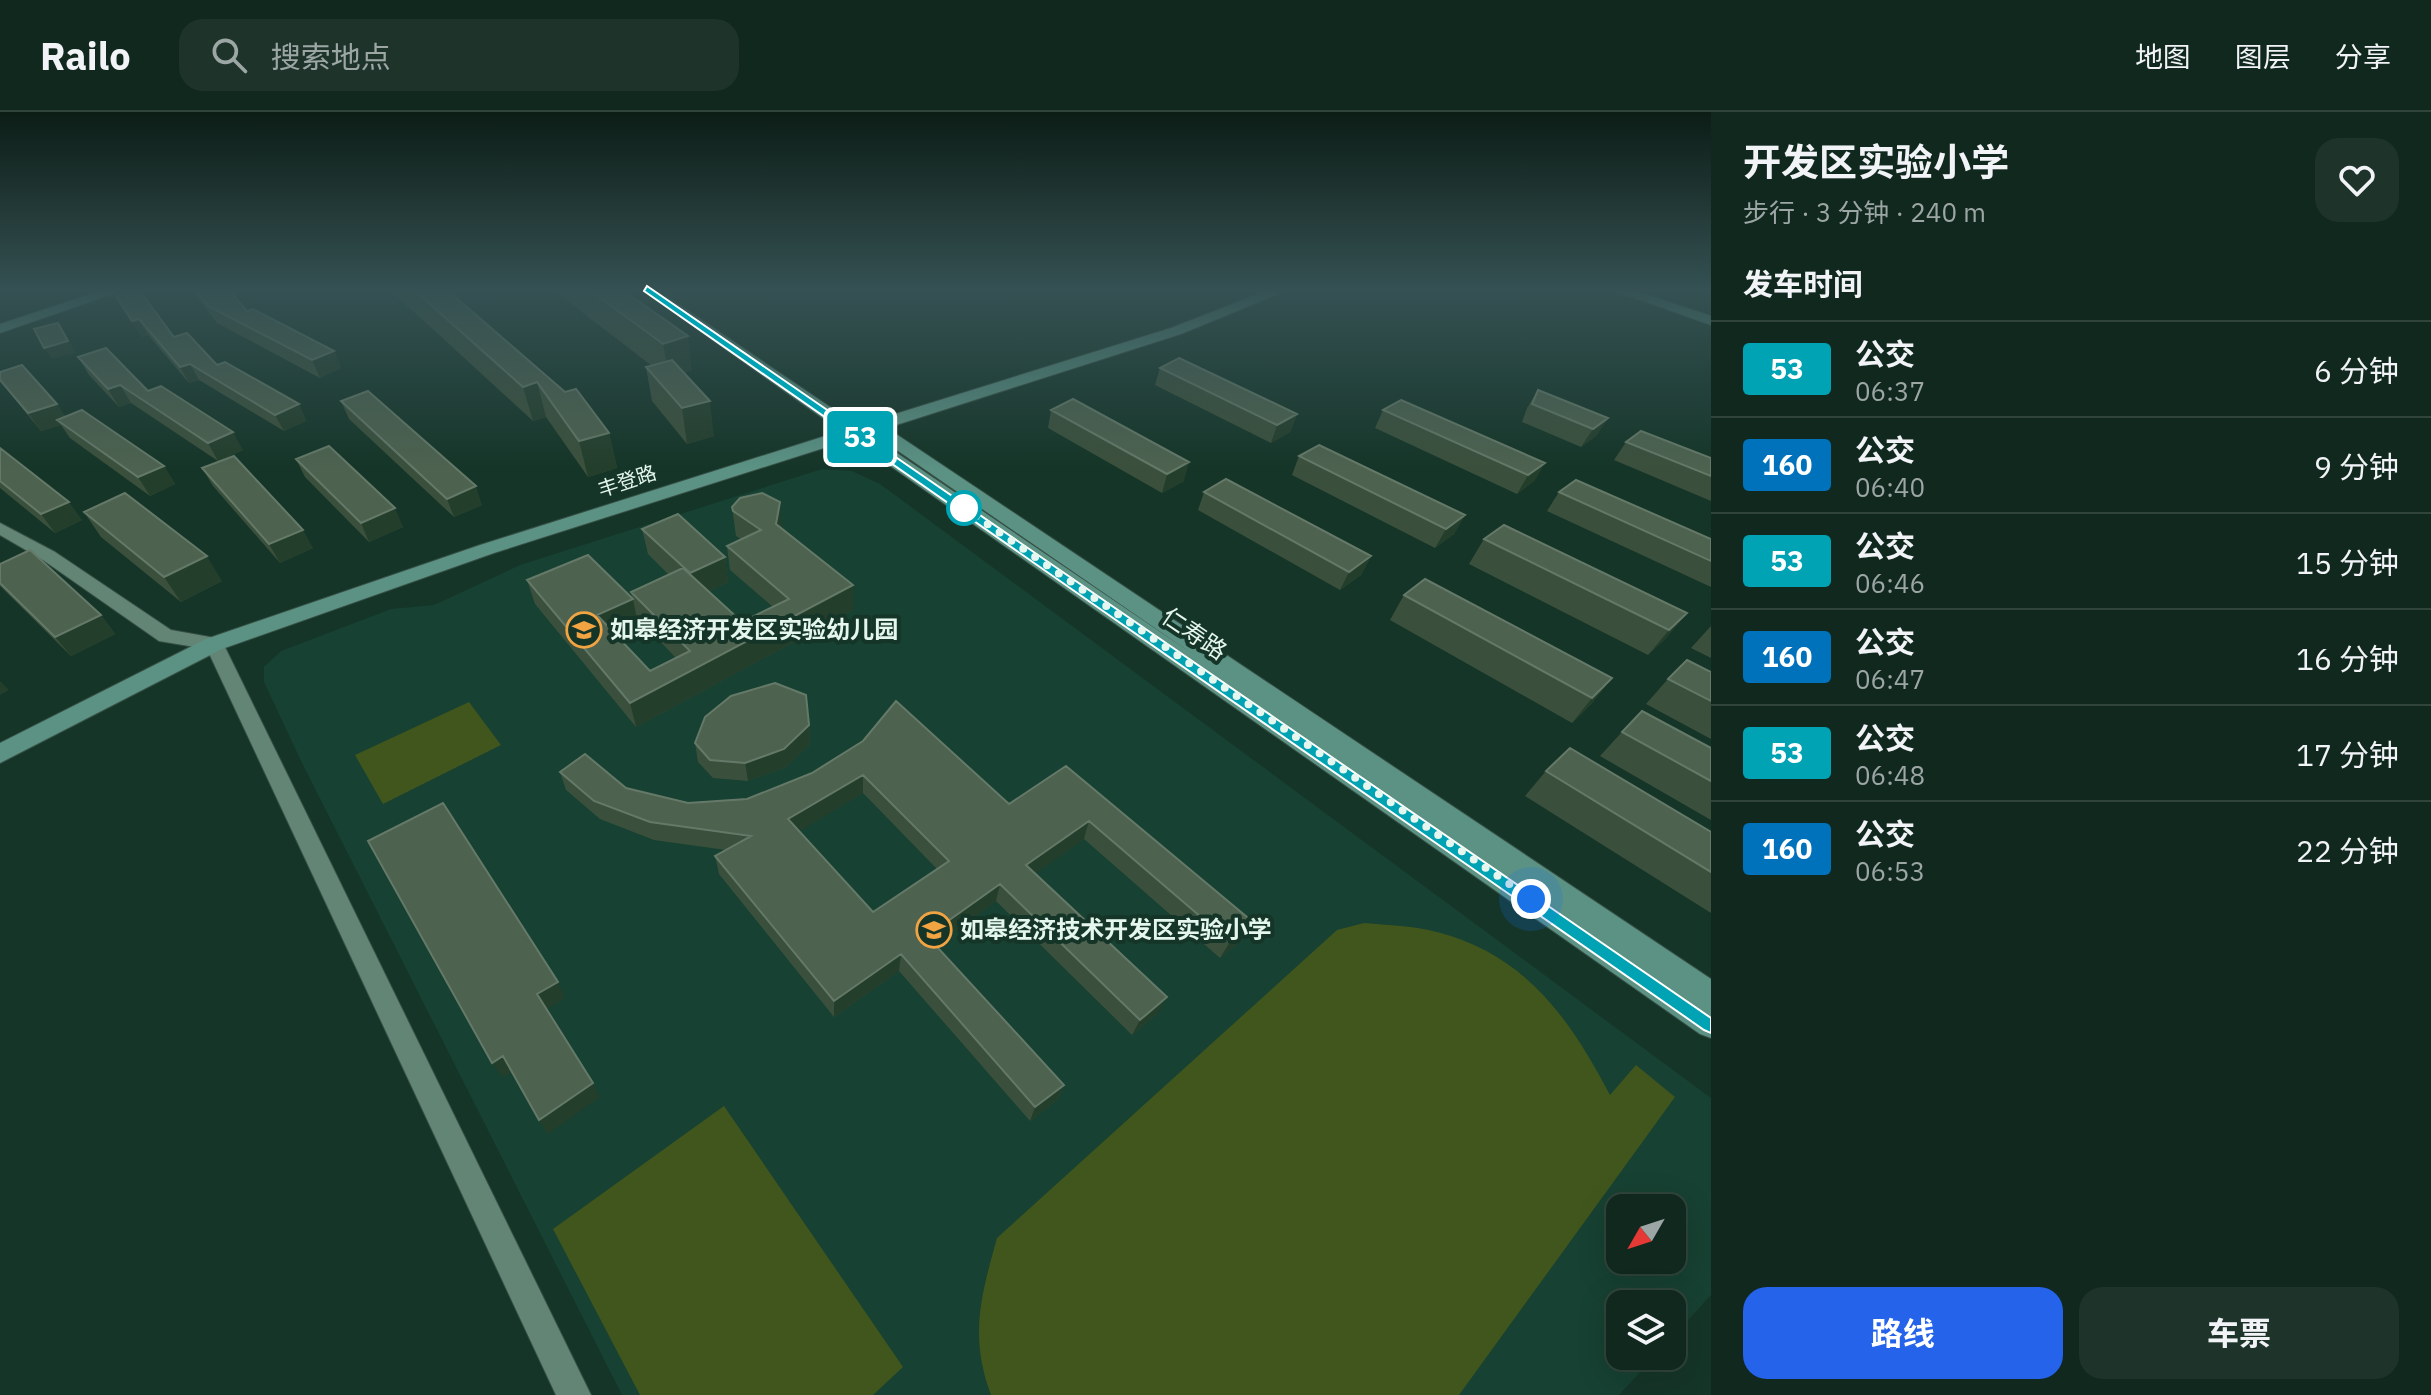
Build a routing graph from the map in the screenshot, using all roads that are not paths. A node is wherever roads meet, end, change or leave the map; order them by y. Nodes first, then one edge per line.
1 (740, 349) edge
2 (752, 349) edge
3 (1119, 349) edge
4 (862, 428) junction
5 (0, 528) edge
6 (214, 644) junction
7 (0, 754) edge
8 (1711, 995) edge
9 (1711, 1024) edge
10 (574, 1395) edge

1 - 4 main road, 仁寿路
2 - 4 main road, 仁寿路
3 - 4 main road, 丰登路
4 - 6 main road, 丰登路
4 - 8 main road, 仁寿路
4 - 9 main road, 仁寿路
5 - 6 street
6 - 7 main road, 丰登路
6 - 10 street

